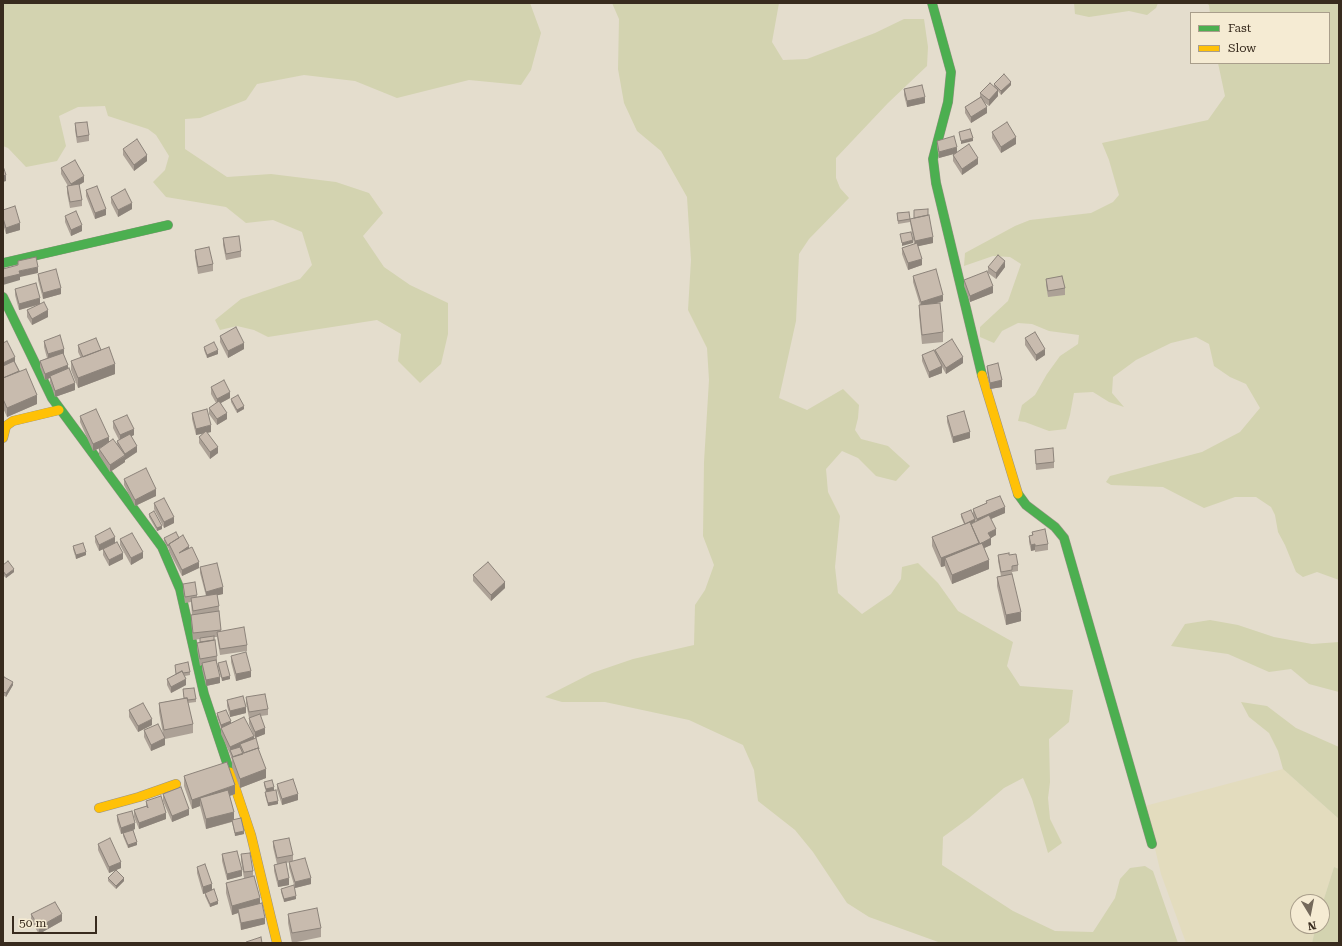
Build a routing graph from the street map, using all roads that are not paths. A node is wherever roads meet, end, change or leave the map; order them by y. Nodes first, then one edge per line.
1 (932, 3) edge
2 (168, 226) dead end
3 (3, 263) edge
4 (3, 297) edge
5 (59, 410) junction
6 (3, 438) edge
7 (176, 784) dead end
8 (99, 808) dead end
9 (1152, 844) dead end
10 (277, 943) edge

1 - 9 street
2 - 3 street
4 - 5 street
5 - 6 street
5 - 10 street
7 - 8 street

